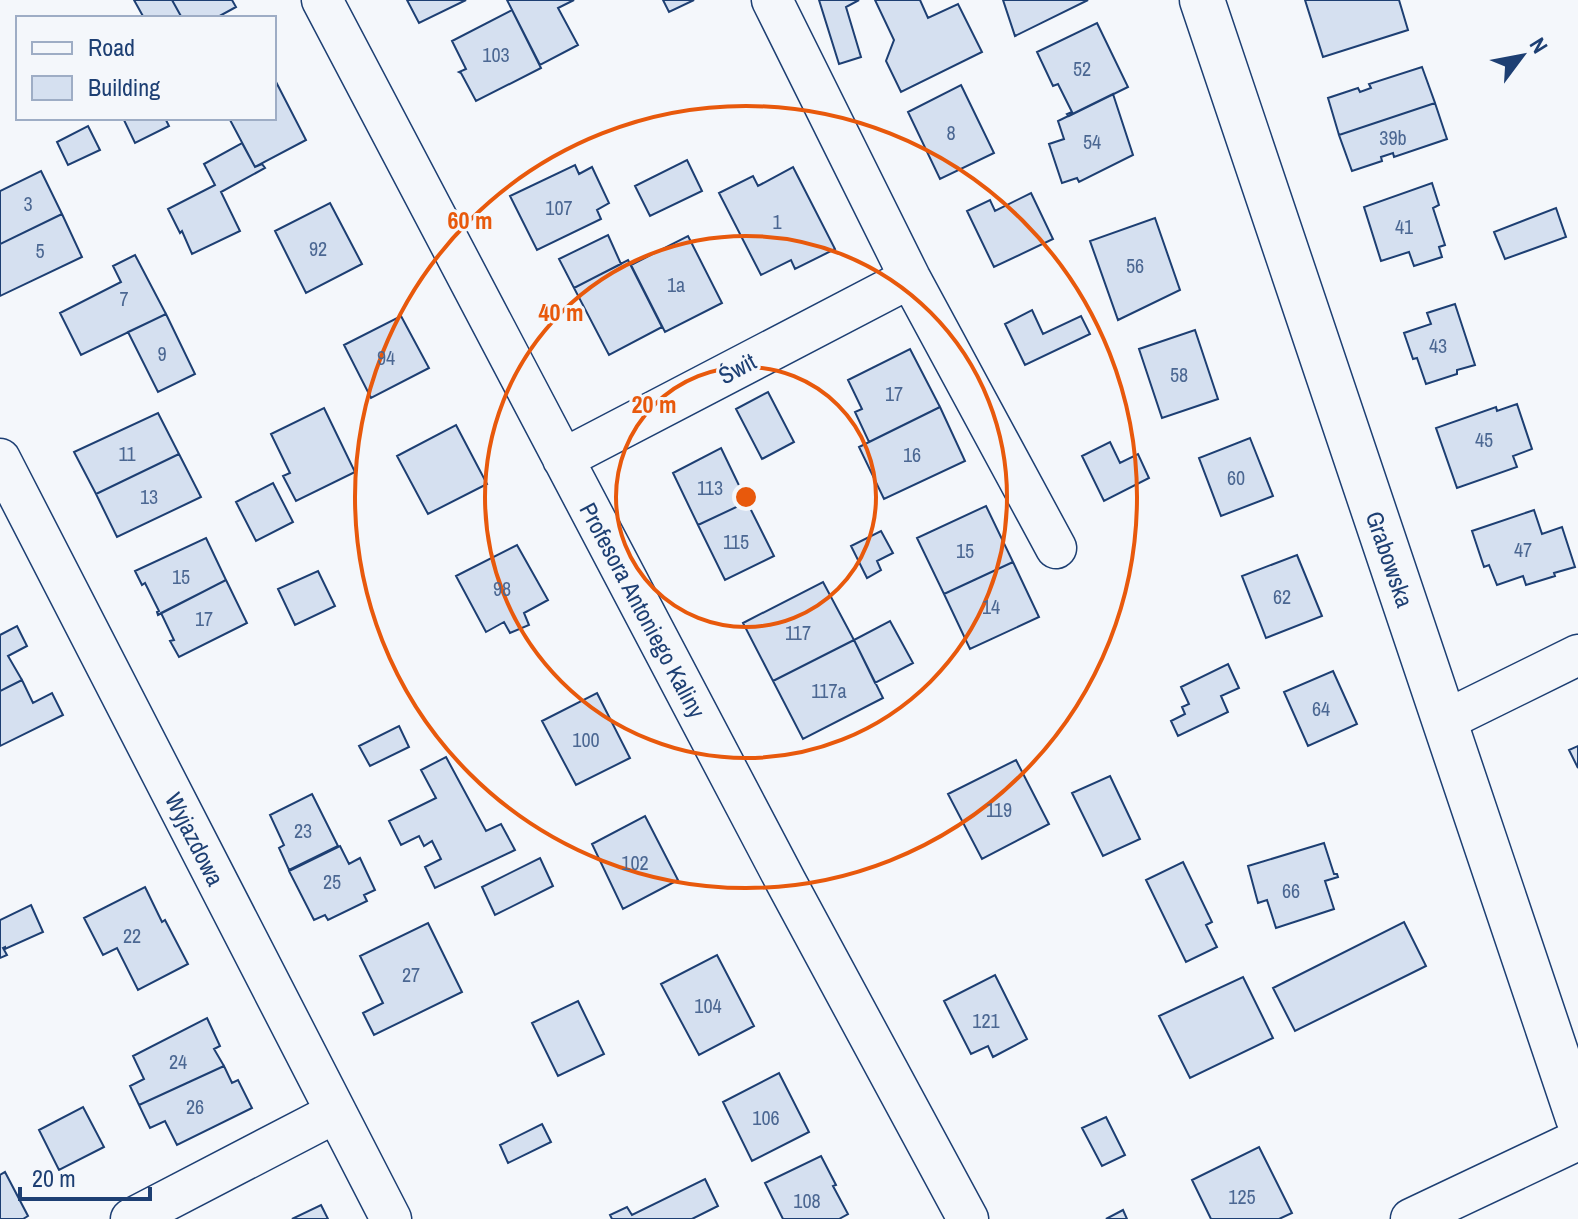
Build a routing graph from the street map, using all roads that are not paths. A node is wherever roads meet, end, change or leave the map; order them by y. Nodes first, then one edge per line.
1 (322, 0) edge
2 (772, 0) edge
3 (1202, 0) edge
4 (910, 278) junction
5 (0, 459) edge
6 (563, 459) junction
7 (1056, 548) dead end
8 (1578, 655) edge
9 (1444, 721) junction
10 (335, 1113) junction
11 (1578, 1118) edge
12 (1578, 1140) edge
13 (131, 1219) edge
14 (391, 1219) edge
15 (968, 1219) edge
16 (1411, 1219) edge

1 - 6 street, Profesora Antoniego Kaliny
2 - 4 street
3 - 9 street, Grabowska
4 - 6 street, Świt
4 - 7 street
5 - 10 street, Wyjazdowa
6 - 15 street, Profesora Antoniego Kaliny
8 - 9 street
9 - 11 street, Grabowska
10 - 13 street
10 - 14 street, Wyjazdowa
12 - 16 street

